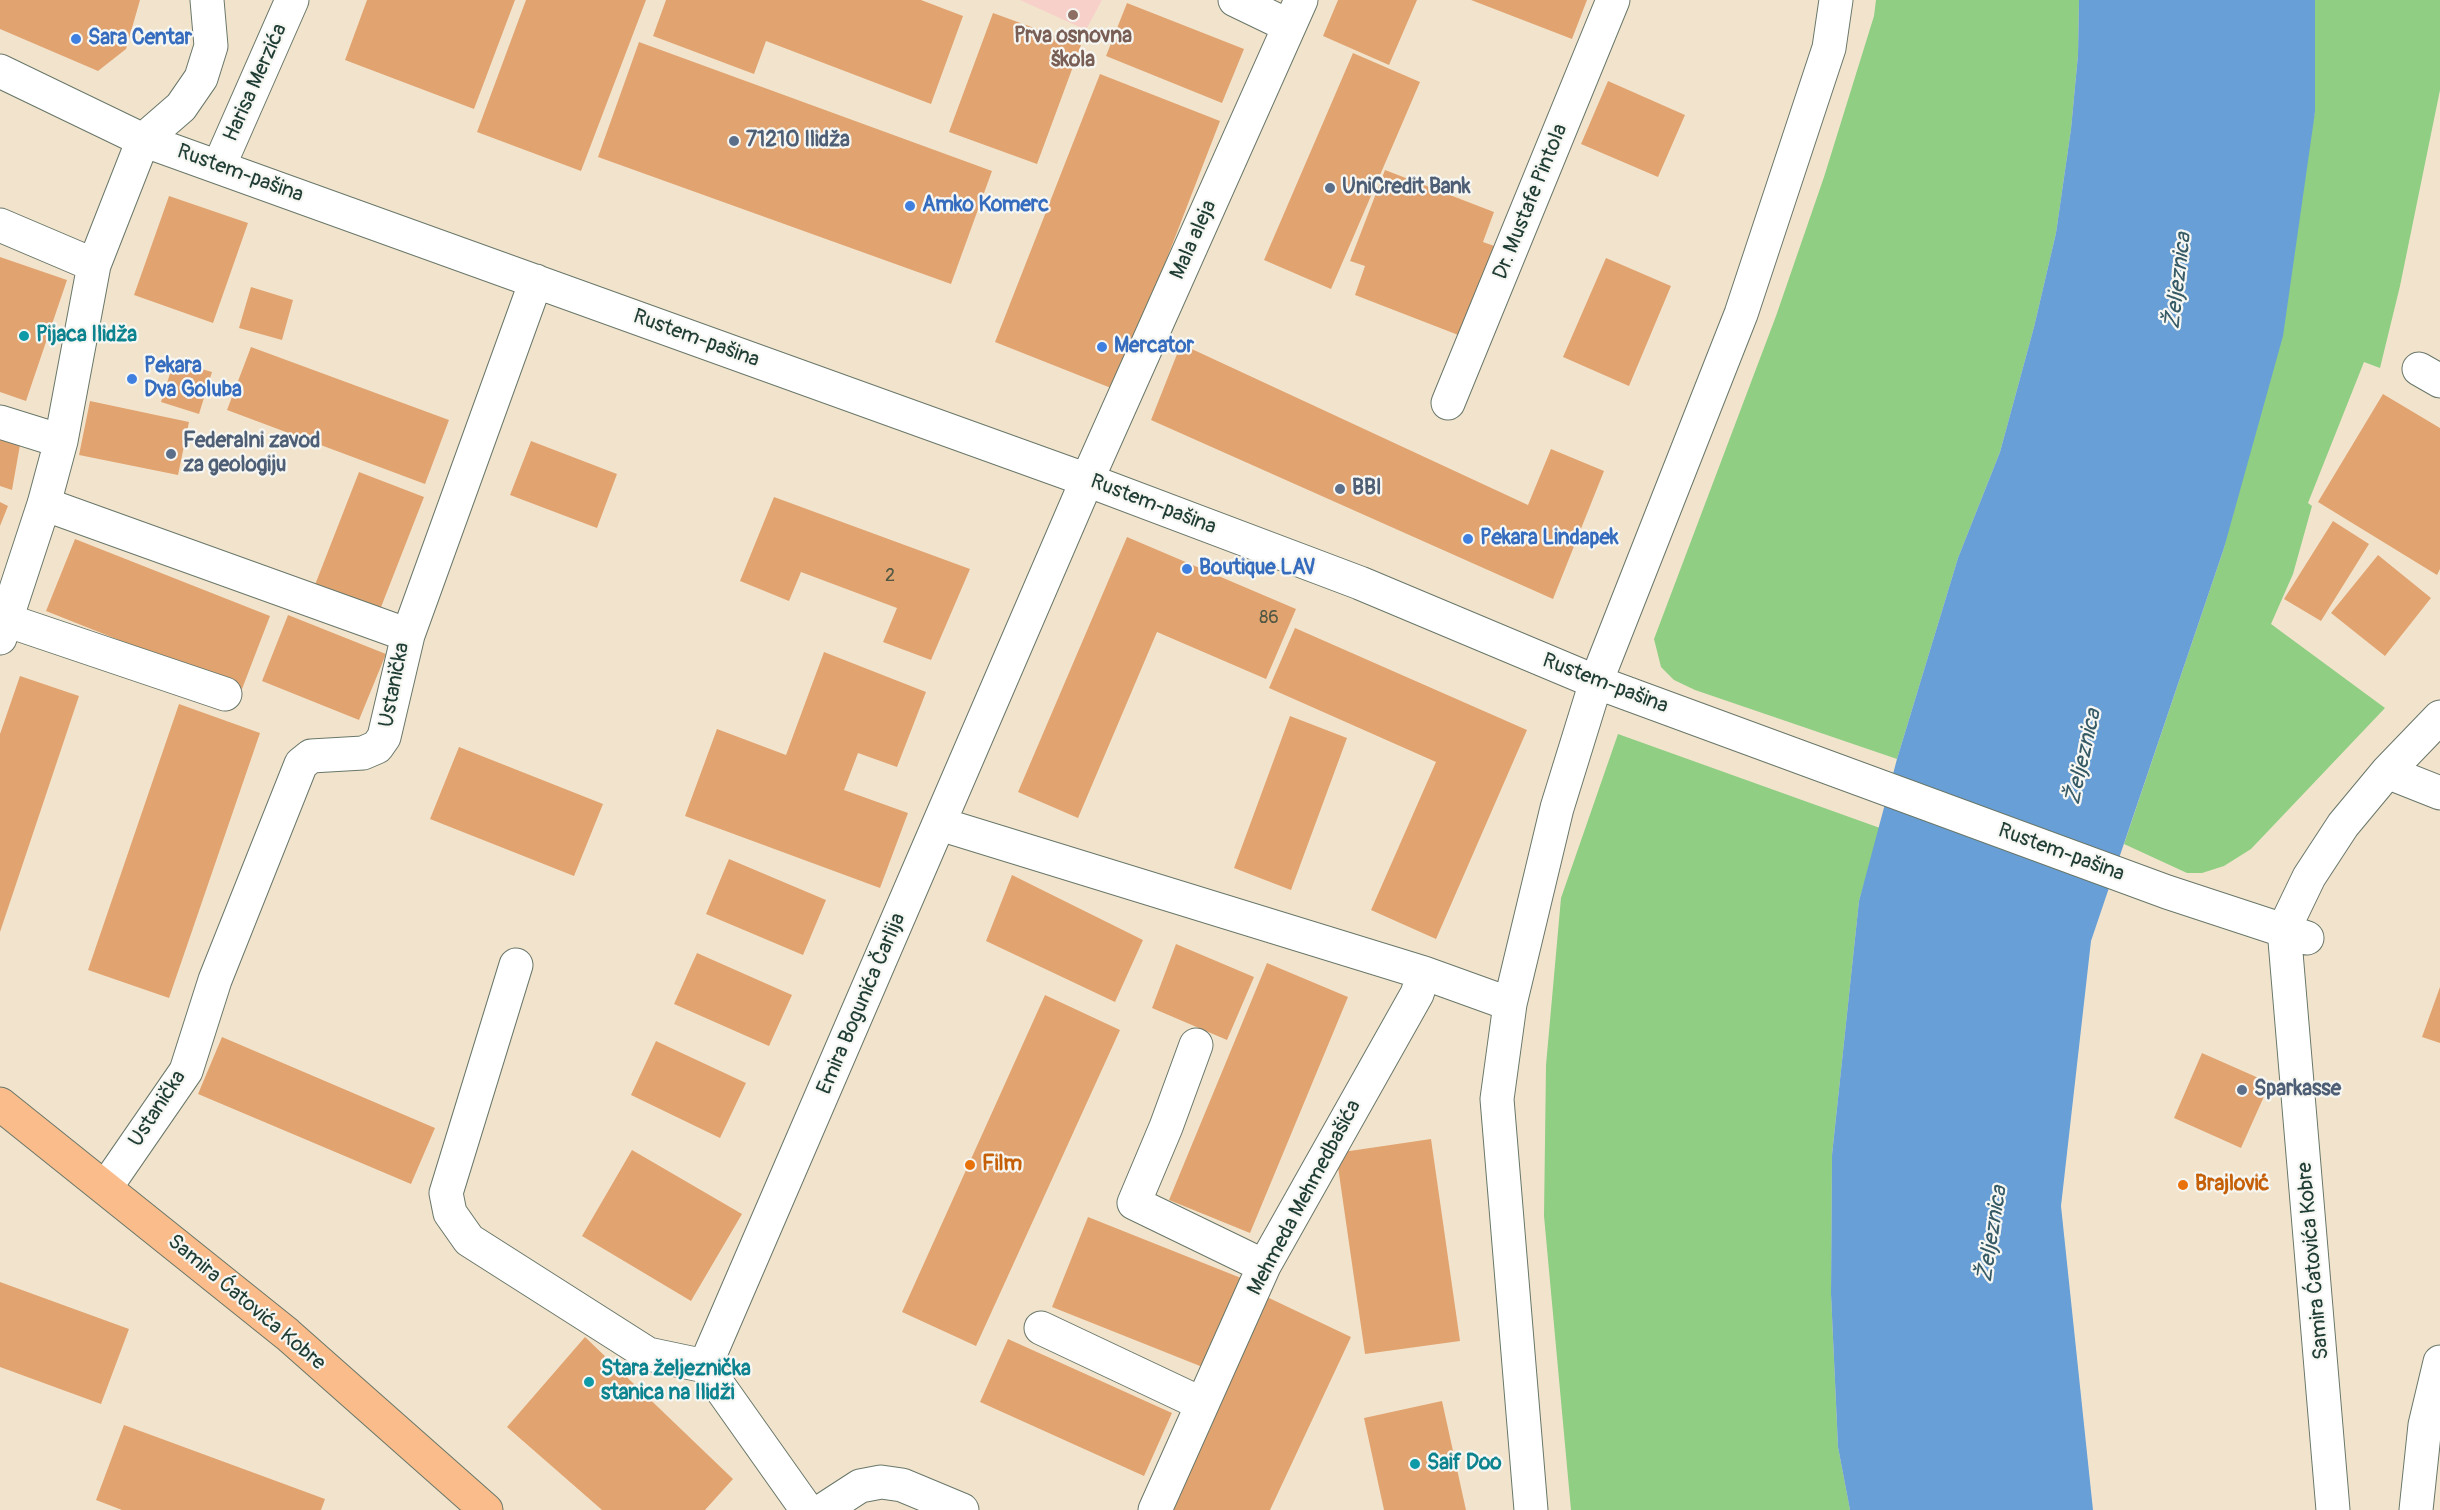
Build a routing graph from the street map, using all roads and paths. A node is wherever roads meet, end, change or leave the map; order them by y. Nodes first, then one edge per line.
1 (207, 0) edge
2 (292, 0) edge
3 (1235, 0) edge
4 (1613, 0) edge
5 (1836, 0) edge
6 (1295, 13) edge
7 (0, 71) edge
8 (143, 140) junction
9 (219, 166) junction
10 (0, 225) edge
11 (94, 265) junction
12 (536, 281) junction
13 (1449, 403) dead end
14 (0, 422) edge
15 (61, 441) junction
16 (1087, 480) junction
17 (44, 504) junction
18 (3, 629) edge
19 (408, 635) junction
20 (1596, 682) junction
21 (225, 694) dead end
22 (2440, 717) edge
23 (2388, 772) junction
24 (2440, 792) edge
25 (940, 824) junction
26 (2296, 934) junction
27 (516, 965) dead end
28 (1424, 973) junction
29 (1510, 1004) junction
30 (1196, 1045) dead end
31 (0, 1104) edge
32 (106, 1187) junction
33 (1264, 1266) junction
34 (1041, 1328) dead end
35 (2440, 1362) edge
36 (705, 1366) junction
37 (1202, 1404) junction
38 (486, 1510) edge
39 (807, 1510) edge
40 (823, 1510) edge
41 (962, 1510) edge
42 (1155, 1510) edge
43 (1531, 1510) edge
44 (2333, 1510) edge
45 (2416, 1510) edge

1 - 8 street
2 - 9 street, Harisa Merzića
3 - 6 street
4 - 13 street, Dr. Mustafe Pintola
5 - 20 street
6 - 16 street, Mala aleja
7 - 8 street, Rustem-pašina
8 - 9 street, Rustem-pašina
8 - 11 street
9 - 12 street, Rustem-pašina
10 - 11 street
11 - 15 street
12 - 16 street, Rustem-pašina
12 - 19 street
14 - 15 street
15 - 17 street
16 - 20 street, Rustem-pašina
16 - 25 street, Emira Bogunića Čarlija
17 - 18 street
17 - 19 street, Ustanička
18 - 21 street
19 - 32 street, Ustanička
20 - 26 street, Rustem-pašina
20 - 29 street
22 - 23 street
23 - 24 street
23 - 26 street
25 - 28 street
25 - 36 street, Emira Bogunića Čarlija
26 - 44 street, Samira Ćatovića Kobre
27 - 36 street
28 - 29 street
28 - 33 street, Mehmeda Mehmedbašića
29 - 43 street
30 - 33 street
31 - 32 main road, Samira Ćatovića Kobre
32 - 38 main road, Samira Ćatovića Kobre
33 - 37 street, Mehmeda Mehmedbašića
34 - 37 street
35 - 45 street
36 - 39 street
37 - 42 street, Mehmeda Mehmedbašića
40 - 41 street

